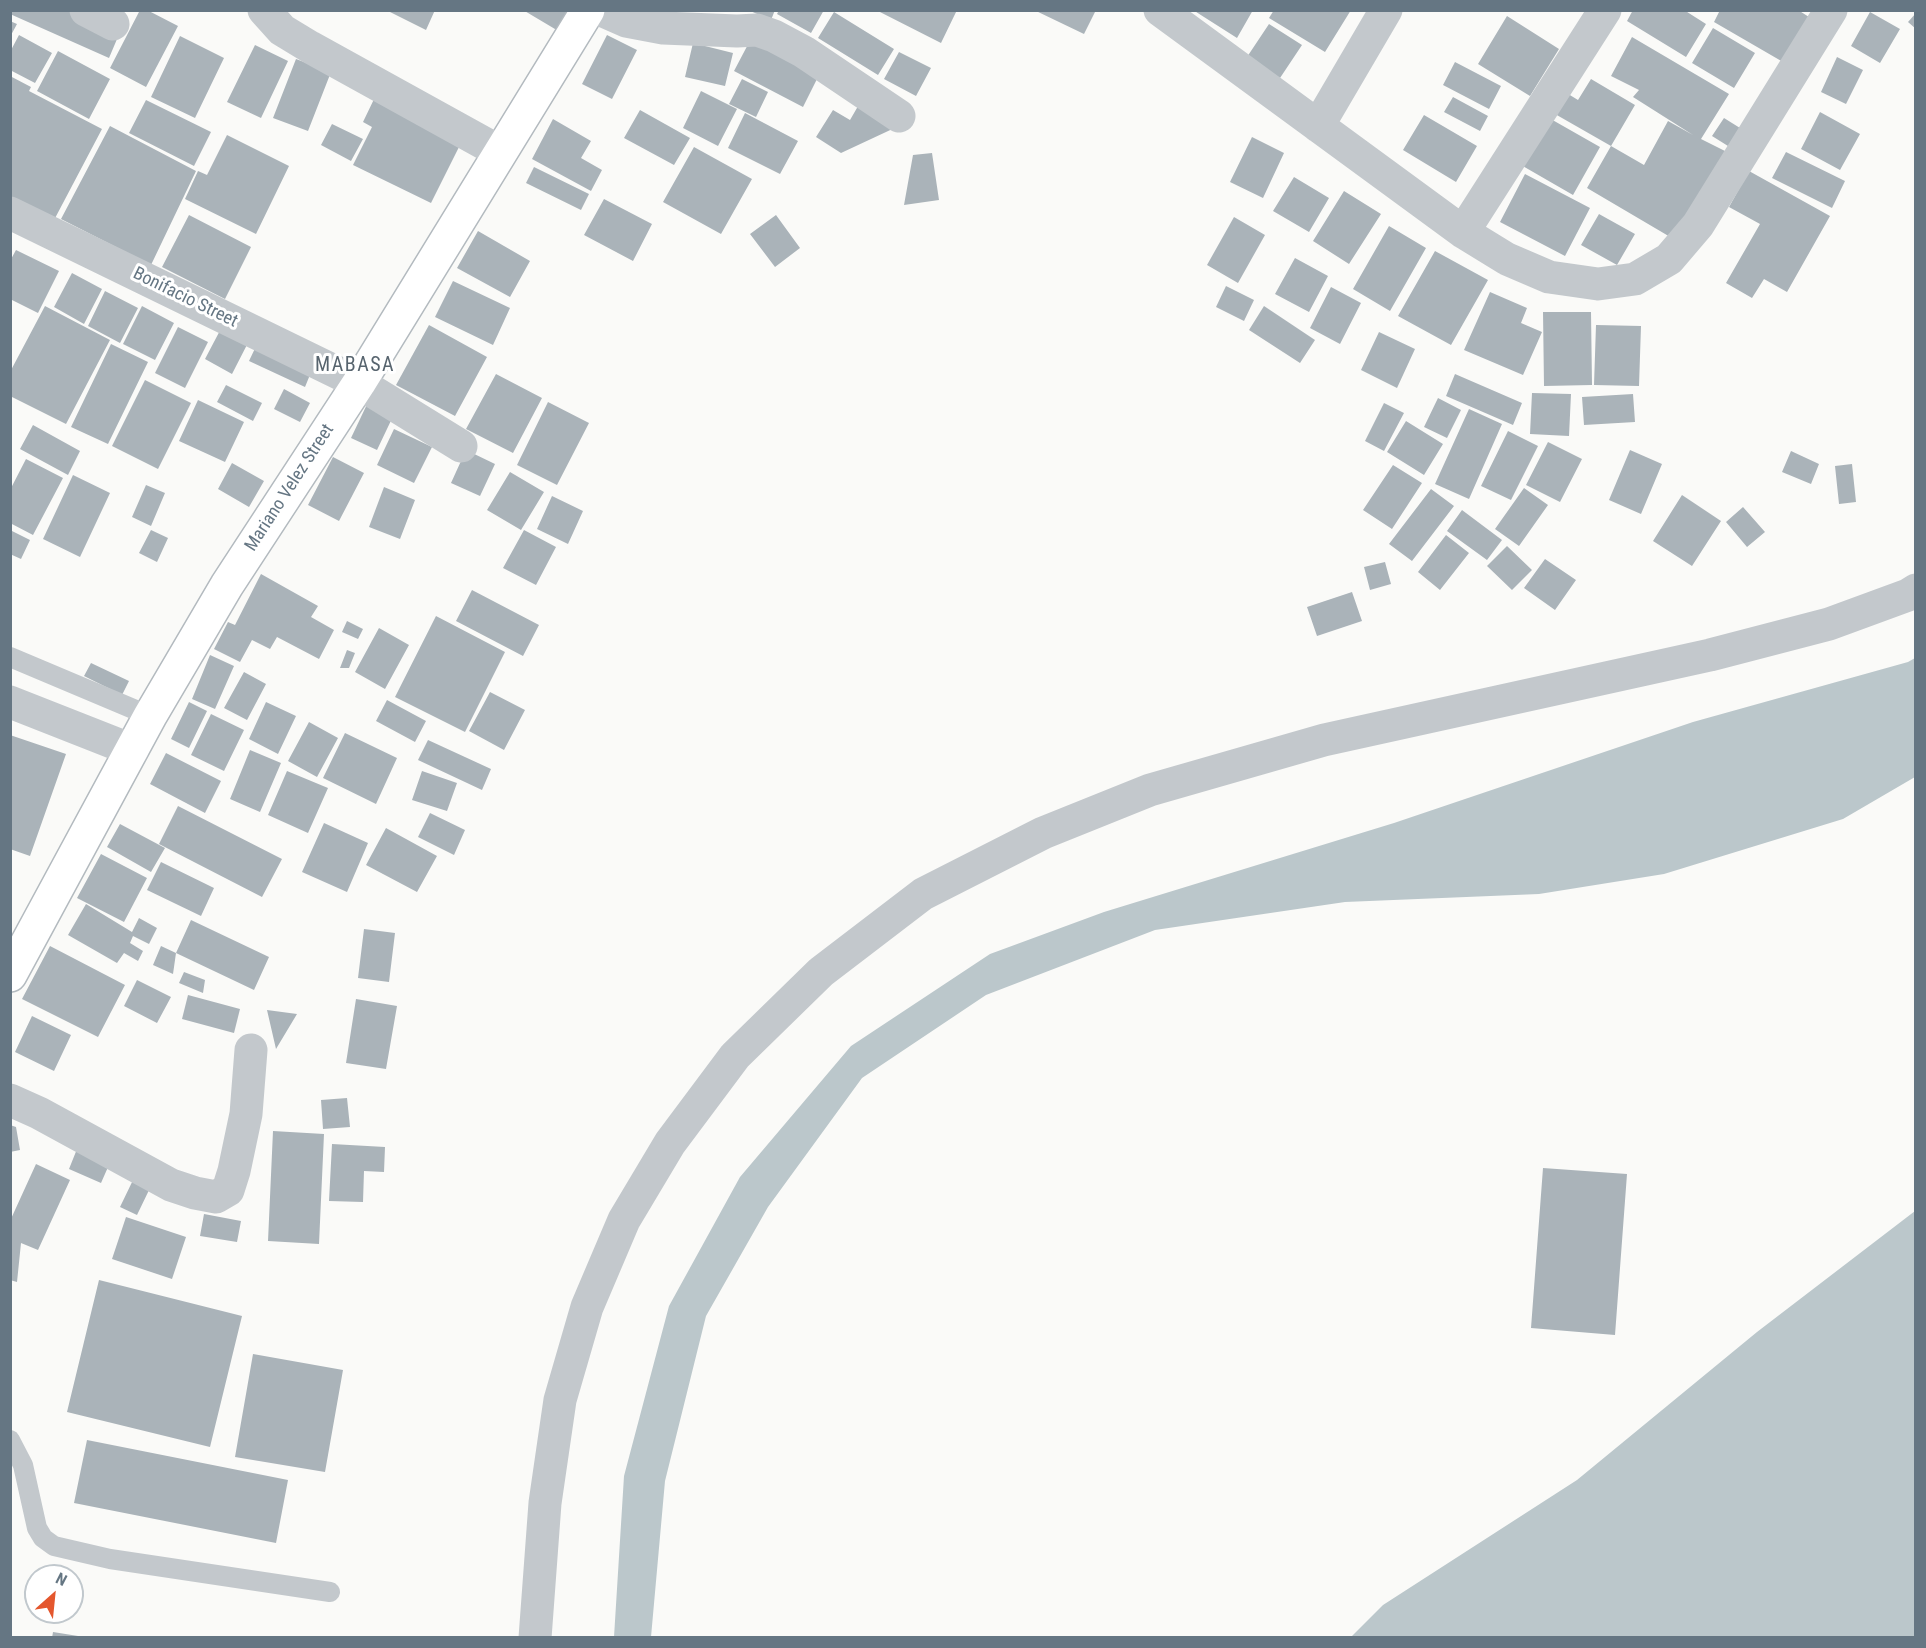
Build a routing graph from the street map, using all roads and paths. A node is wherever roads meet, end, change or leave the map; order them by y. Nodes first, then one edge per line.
1 (264, 10) edge
2 (588, 10) edge
3 (601, 10) edge
4 (1160, 10) edge
5 (1386, 10) edge
6 (1605, 10) edge
7 (1831, 10) edge
8 (899, 116) dead end
9 (1318, 126) junction
10 (500, 152) junction
11 (10, 213) edge
12 (1463, 232) junction
13 (359, 383) junction
14 (461, 446) dead end
15 (1916, 590) edge
16 (10, 657) edge
17 (10, 702) edge
18 (150, 716) junction
19 (132, 750) junction
20 (10, 975) edge
21 (251, 1050) dead end
22 (10, 1100) edge
23 (10, 1440) edge
24 (330, 1592) dead end
25 (535, 1638) edge

1 - 10 street
2 - 10 street, Mariano Velez Street
3 - 8 street
4 - 9 street
5 - 9 street
6 - 12 street
7 - 12 street
9 - 12 street
10 - 13 street, Mariano Velez Street
11 - 13 street, Bonifacio Street
13 - 14 street, Bonifacio Street
13 - 18 street, Mariano Velez Street
15 - 25 street
16 - 18 lane
17 - 19 street
18 - 19 street, Mariano Velez Street
19 - 20 street, Mariano Velez Street
21 - 22 street
23 - 24 lane

